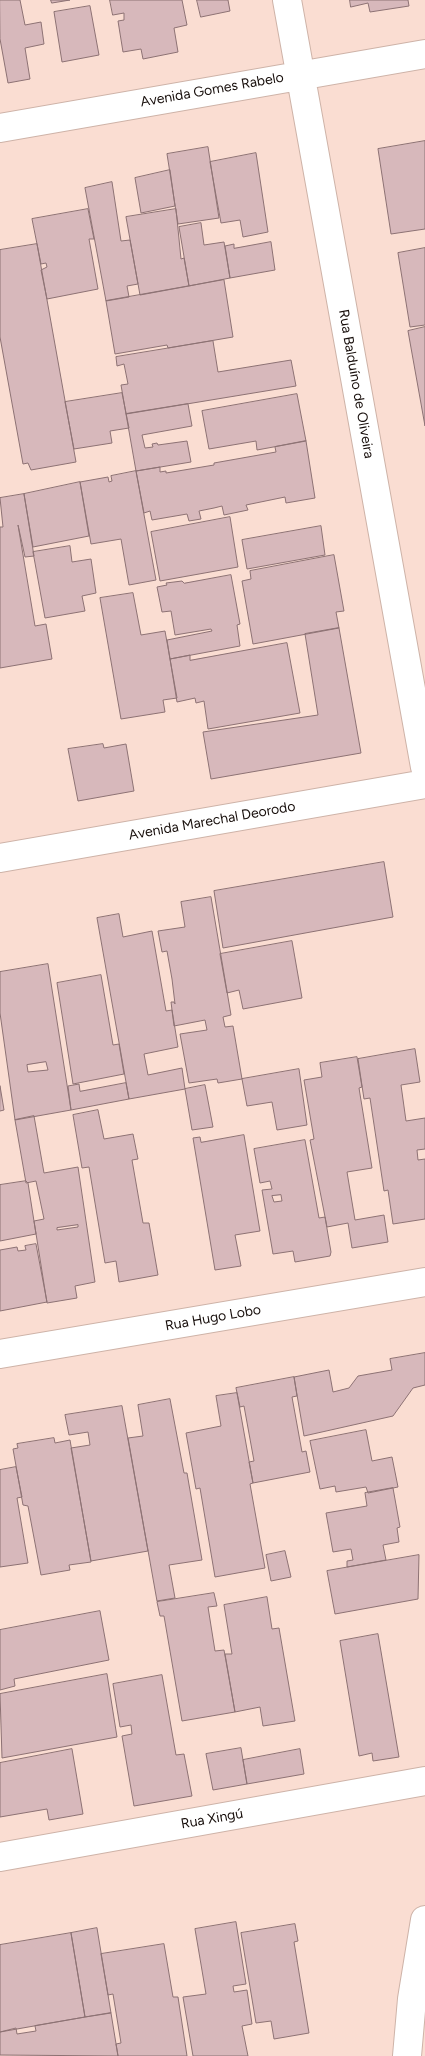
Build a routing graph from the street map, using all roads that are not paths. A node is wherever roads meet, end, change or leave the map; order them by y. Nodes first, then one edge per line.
1 (287, 0) edge
2 (425, 54) edge
3 (300, 74) junction
4 (0, 128) edge
5 (425, 767) edge
6 (425, 784) edge
7 (0, 858) edge
8 (425, 1282) edge
9 (0, 1354) edge
10 (425, 1781) edge
11 (0, 1857) edge
12 (425, 1920) edge
13 (407, 2056) edge

1 - 3 street, Rua Balduíno de Oliveira
2 - 3 street, Avenida Gomes Rabelo
3 - 4 street, Avenida Gomes Rabelo
3 - 5 street, Rua Balduíno de Oliveira
6 - 7 street, Avenida Marechal Deorodo
8 - 9 street, Rua Hugo Lobo
10 - 11 street, Rua Xingú
12 - 13 street

